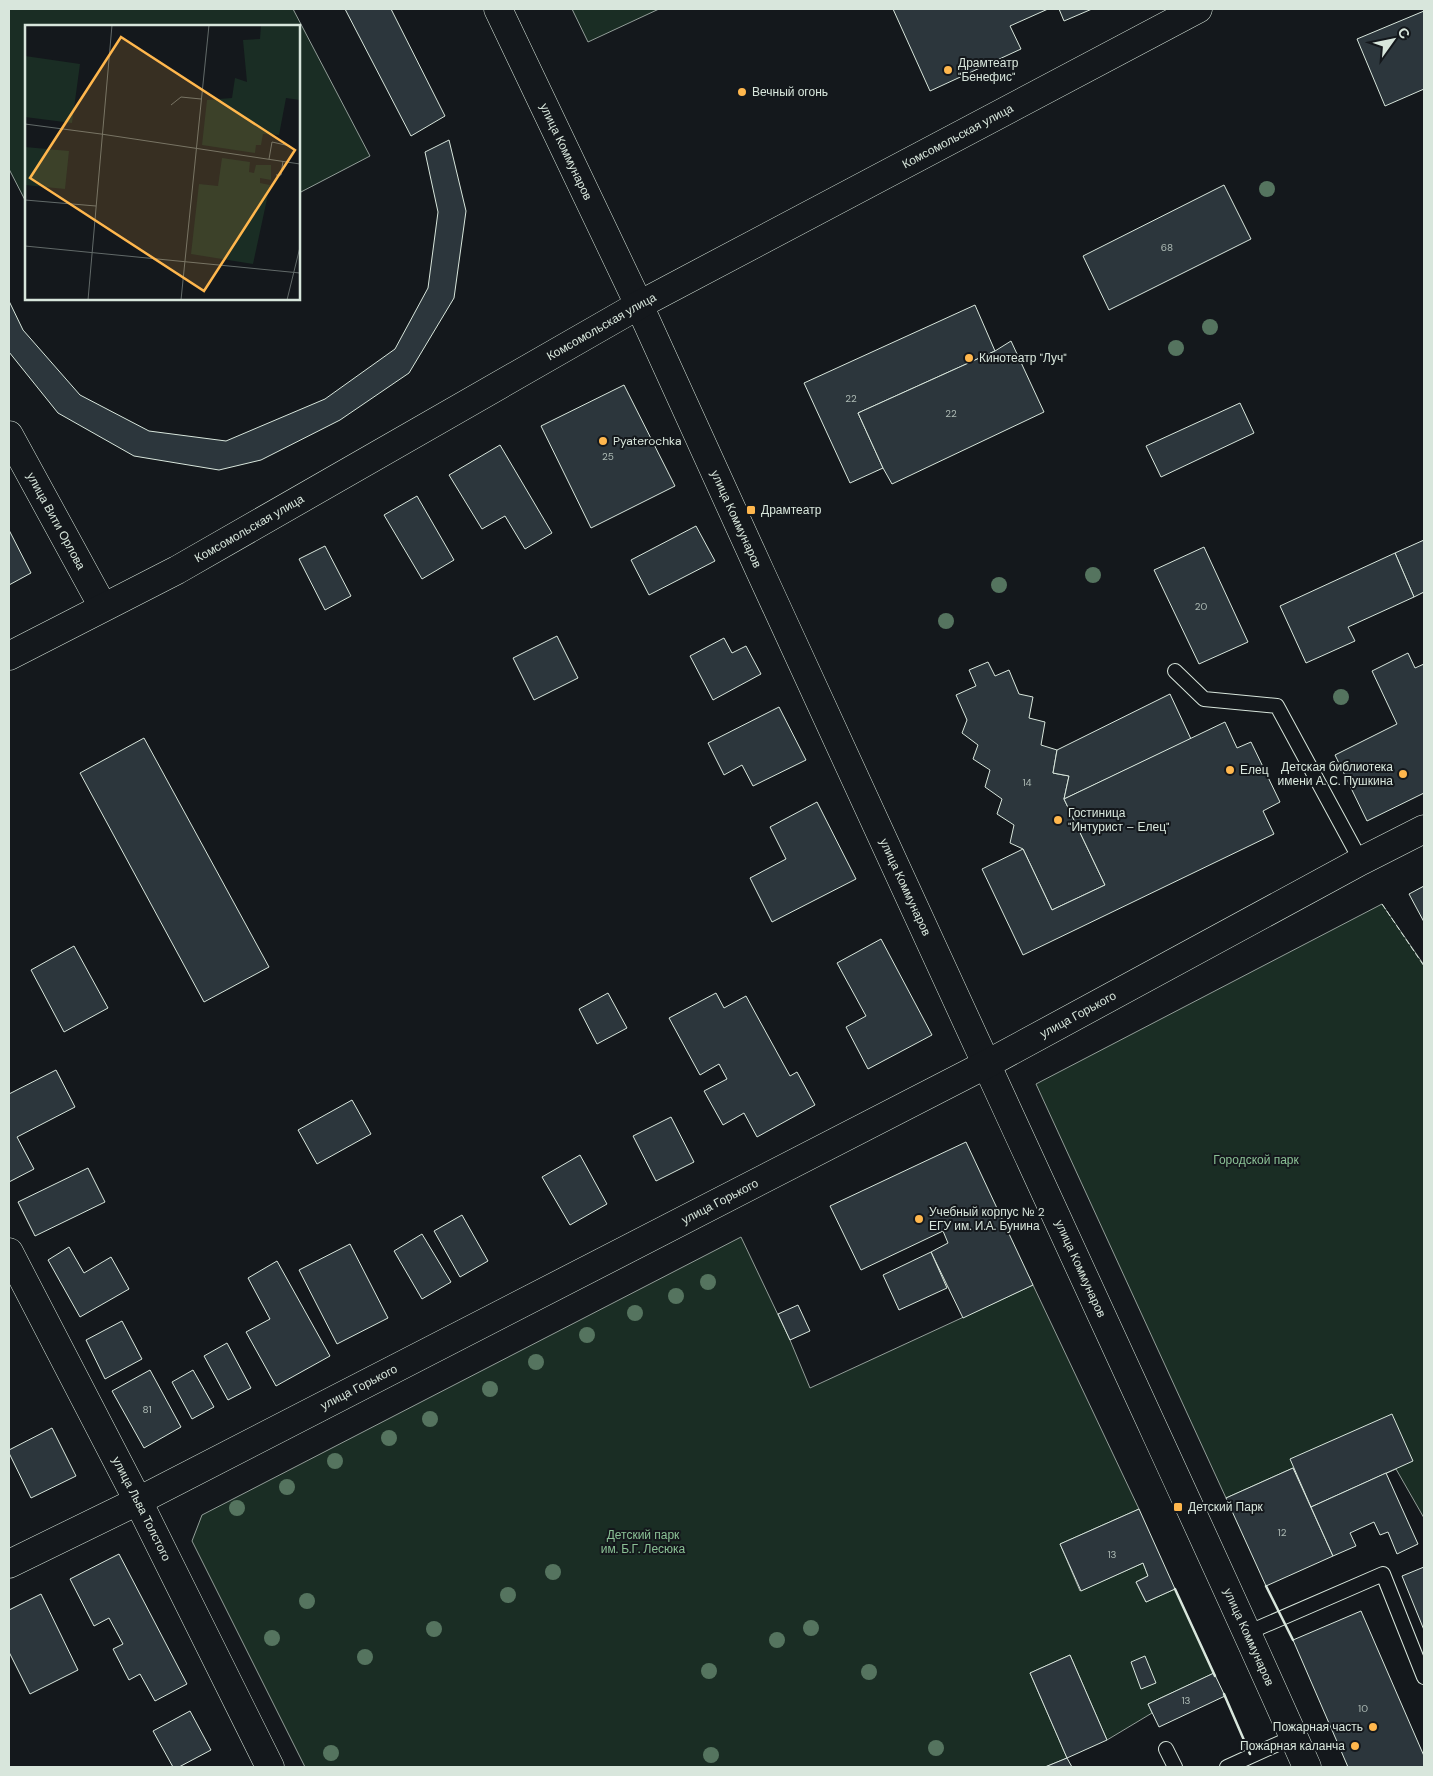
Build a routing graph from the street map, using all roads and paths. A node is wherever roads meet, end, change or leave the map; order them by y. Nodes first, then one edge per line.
1 (498, 9) edge
2 (1198, 9) edge
3 (1170, 15) edge
4 (639, 305) junction
5 (9, 435) edge
6 (103, 607) junction
7 (9, 656) edge
8 (1175, 671) dead end
9 (1424, 829) edge
10 (1361, 861) junction
11 (987, 1064) junction
12 (9, 1252) edge
13 (138, 1501) junction
14 (9, 1564) edge
15 (1247, 1632) junction
16 (1424, 1677) edge
17 (1293, 1737) junction
18 (1166, 1749) dead end
19 (270, 1767) edge
20 (1175, 1767) edge
21 (1227, 1767) edge
22 (1306, 1767) edge

1 - 4 street, улица Коммунаров
2 - 3 street, Комсомольская улица
3 - 4 street, Комсомольская улица
4 - 6 street, Комсомольская улица
4 - 11 street, улица Коммунаров
5 - 6 street, улица Вити Орлова
6 - 7 street, Комсомольская улица
8 - 10 lane
9 - 10 street, улица Горького
10 - 11 street, улица Горького
11 - 13 street, улица Горького
11 - 15 street, улица Коммунаров
12 - 13 street, улица Льва Толстого
13 - 14 street, улица Горького
13 - 19 street, улица Льва Толстого
15 - 16 lane
15 - 17 street, улица Коммунаров
17 - 21 lane
17 - 22 street, улица Коммунаров
18 - 20 lane

